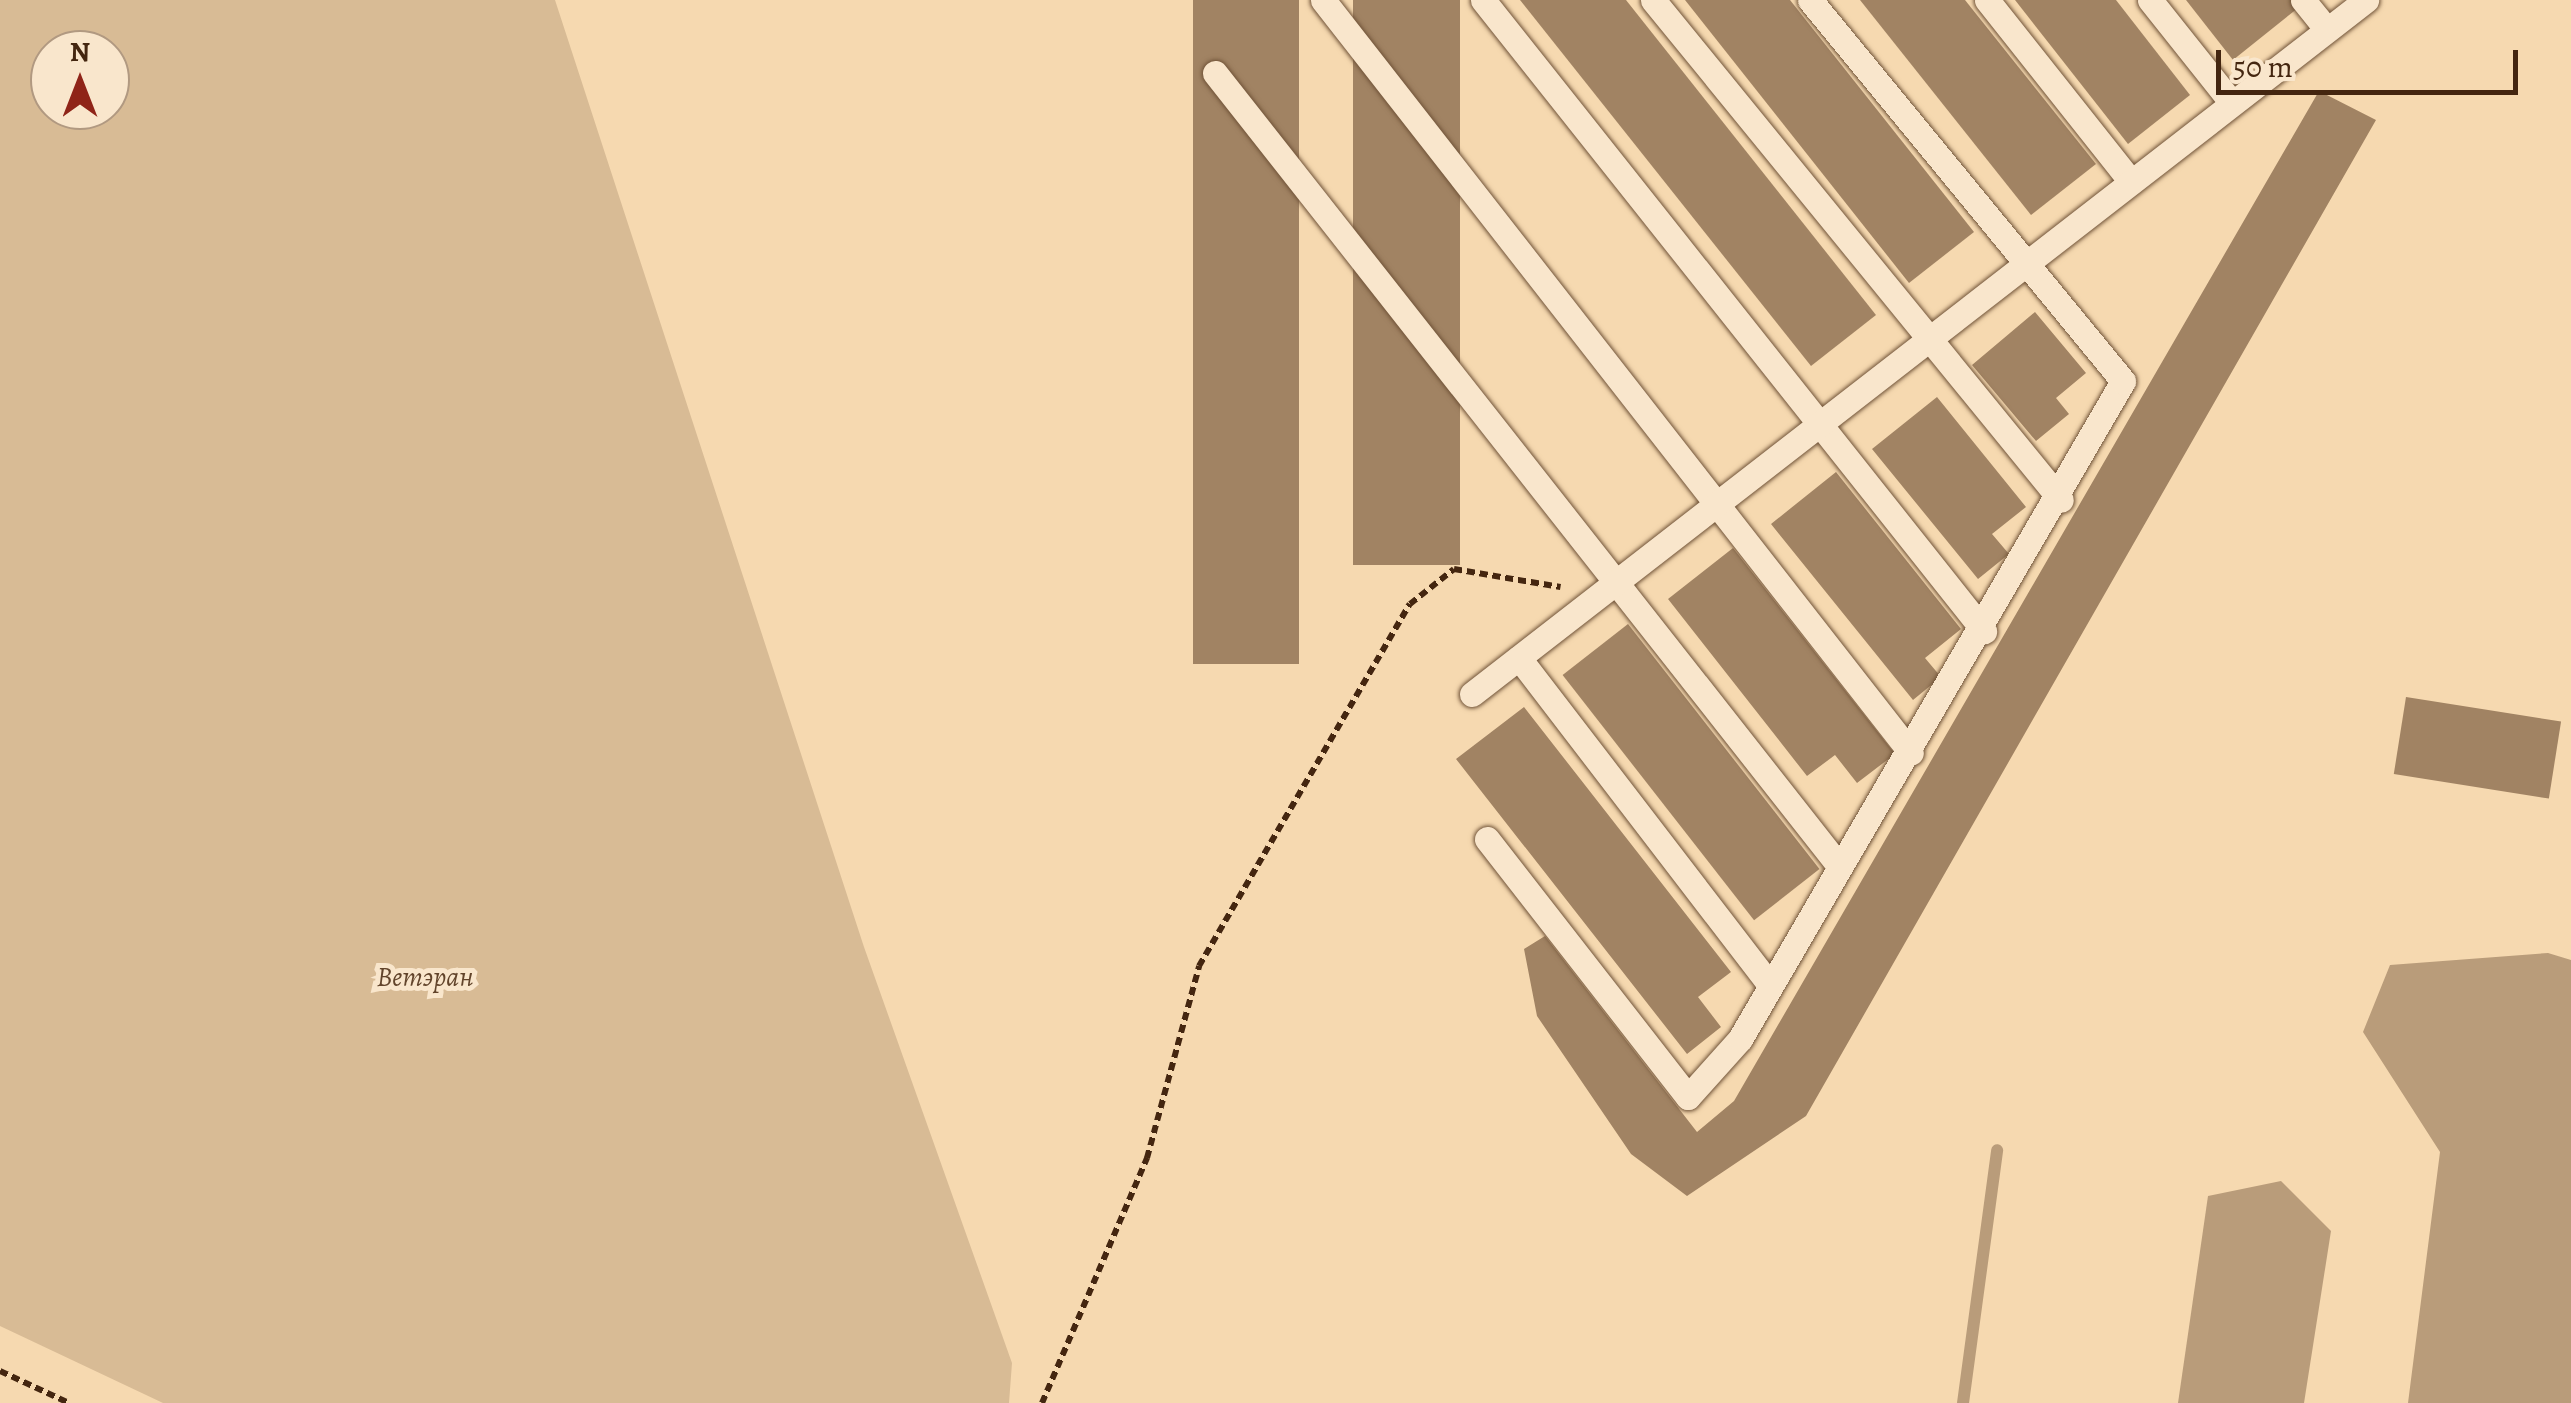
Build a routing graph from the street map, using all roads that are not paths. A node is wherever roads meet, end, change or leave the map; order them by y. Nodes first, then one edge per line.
1 (1324, 0) edge
2 (1483, 0) edge
3 (1653, 0) edge
4 (1810, 0) edge
5 (1988, 0) edge
6 (2150, 0) edge
7 (2303, 0) edge
8 (2366, 0) edge
9 (2327, 30) junction
10 (1215, 73) dead end
11 (2232, 104) junction
12 (2131, 182) junction
13 (2023, 268) junction
14 (1926, 342) junction
15 (1820, 424) junction
16 (1721, 500) junction
17 (2061, 500) junction
18 (1621, 578) junction
19 (1984, 630) junction
20 (1519, 658) junction
21 (1472, 694) dead end
22 (1912, 753) junction
23 (1486, 839) dead end
24 (1838, 863) junction
25 (1768, 983) junction

1 - 16 lane
2 - 15 lane
3 - 14 lane
4 - 13 lane
5 - 12 lane
6 - 11 lane
7 - 9 lane
8 - 9 lane
9 - 11 lane
10 - 18 lane
11 - 12 lane
12 - 13 lane
13 - 14 lane
13 - 17 lane
14 - 15 lane
14 - 17 lane
15 - 16 lane
15 - 19 lane
16 - 18 lane
16 - 22 lane
17 - 19 lane
18 - 20 lane
18 - 24 lane
19 - 22 lane
20 - 21 lane
20 - 25 lane
22 - 24 lane
23 - 25 lane
24 - 25 lane

